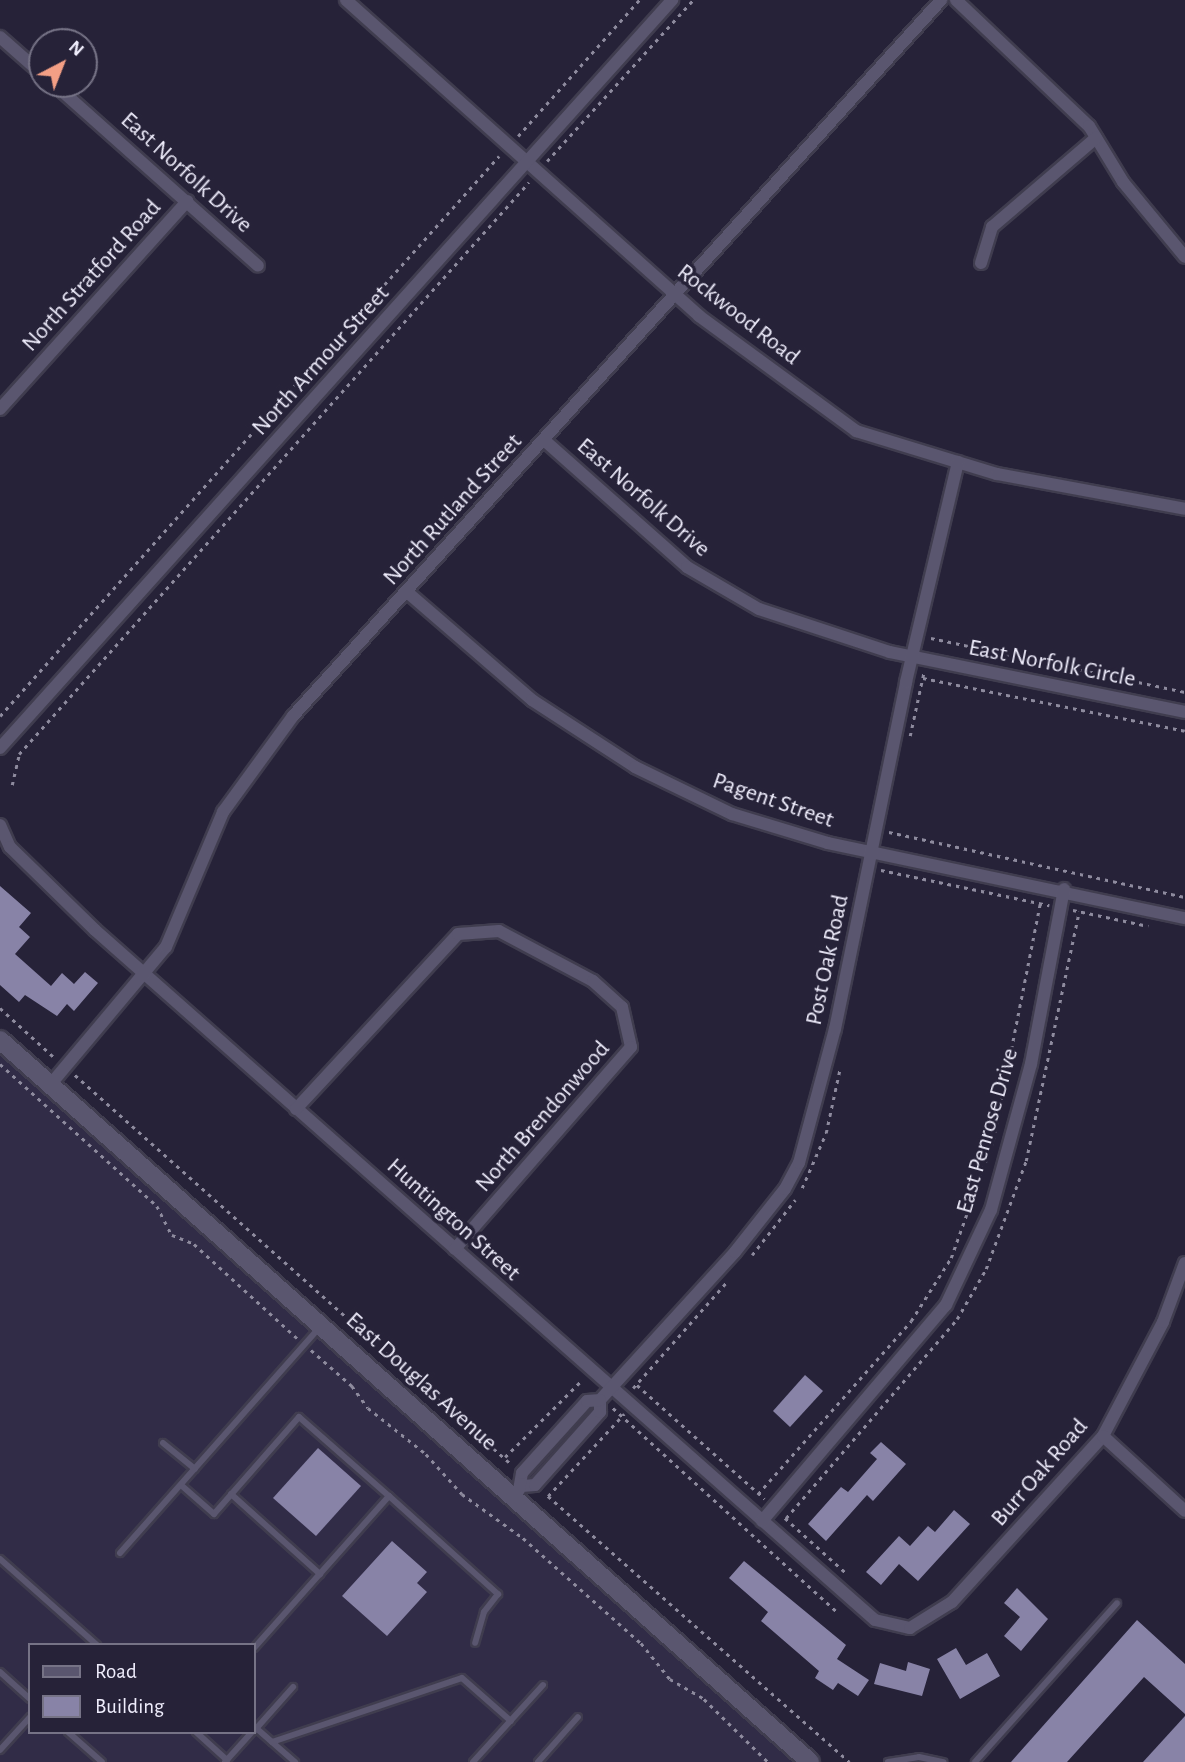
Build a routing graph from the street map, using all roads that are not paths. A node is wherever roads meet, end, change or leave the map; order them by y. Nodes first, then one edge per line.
1 (672, 0) edge
2 (941, 0) edge
3 (956, 0) edge
4 (354, 3) edge
5 (0, 37) edge
6 (28, 62) edge
7 (70, 98) edge
8 (1096, 138) junction
9 (526, 163) junction
10 (187, 201) junction
11 (1185, 257) edge
12 (981, 263) dead end
13 (258, 266) dead end
14 (675, 295) junction
15 (0, 410) edge
16 (544, 440) junction
17 (958, 462) junction
18 (1185, 509) edge
19 (407, 592) junction
20 (912, 657) junction
21 (1185, 712) edge
22 (0, 748) edge
23 (0, 825) edge
24 (878, 854) junction
25 (1064, 889) junction
26 (1185, 918) edge
27 (144, 974) junction
28 (0, 1040) edge
29 (50, 1085) junction
30 (296, 1109) junction
31 (455, 1249) junction
32 (1185, 1263) edge
33 (322, 1326) junction
34 (611, 1388) junction
35 (1103, 1436) junction
36 (163, 1443) dead end
37 (195, 1469) junction
38 (181, 1485) junction
39 (523, 1485) junction
40 (231, 1494) junction
41 (389, 1496) junction
42 (1185, 1511) edge
43 (762, 1521) junction
44 (120, 1553) dead end
45 (0, 1559) edge
46 (320, 1574) junction
47 (1117, 1603) dead end
48 (897, 1625) joint
49 (95, 1643) edge
50 (475, 1643) dead end
51 (256, 1646) edge
52 (0, 1672) edge
53 (543, 1685) dead end
54 (293, 1687) dead end
55 (28, 1697) edge
56 (578, 1717) dead end
57 (28, 1719) edge
58 (511, 1721) junction
59 (256, 1728) edge
60 (256, 1731) edge
61 (70, 1734) edge
62 (198, 1734) edge
63 (250, 1734) edge
64 (272, 1742) junction
65 (0, 1750) edge
66 (226, 1761) edge
67 (102, 1762) edge
68 (295, 1762) edge
69 (473, 1762) edge
70 (538, 1762) edge
71 (810, 1762) edge
72 (888, 1762) edge
73 (943, 1762) edge
74 (975, 1762) edge

1 - 9 street, North Armour Street
2 - 14 street, North Rutland Street
3 - 8 street
4 - 9 street, Rockwood Road
5 - 6 street
7 - 10 street, East Norfolk Drive
8 - 11 street
8 - 12 street
9 - 14 street, Rockwood Road
9 - 22 street, North Armour Street
10 - 13 street, East Norfolk Drive
10 - 15 street, North Stratford Road
14 - 16 street, North Rutland Street
14 - 17 street, Rockwood Road
16 - 19 street, North Rutland Street
16 - 20 street, East Norfolk Drive
17 - 18 street, Rockwood Road
17 - 20 street, Post Oak Road
19 - 24 street, Pagent Street
19 - 27 street, North Rutland Street
20 - 21 street, East Norfolk Circle
20 - 24 street, Post Oak Road
23 - 27 street, Huntington Street
24 - 25 street, Pagent Street
24 - 34 street, Post Oak Road
25 - 26 street, Pagent Street
25 - 43 street, East Penrose Drive
27 - 29 street, North Rutland Street
27 - 30 street, Huntington Street
28 - 29 street, East Douglas Avenue
29 - 33 street, East Douglas Avenue
30 - 31 street, Huntington Street
30 - 31 street, North Brendonwood
31 - 34 street, Huntington Street
32 - 35 street, Burr Oak Road
33 - 37 lane
33 - 39 street, East Douglas Avenue
34 - 39 street, Post Oak Road
34 - 43 street, Huntington Street
35 - 42 street
35 - 48 street, Burr Oak Road
36 - 37 lane
37 - 38 lane
38 - 40 lane
38 - 44 lane
39 - 71 street, East Douglas Avenue
40 - 41 lane
40 - 46 lane
41 - 46 lane
41 - 50 lane
43 - 48 street, Huntington Street
45 - 49 lane
46 - 51 lane
47 - 74 lane
52 - 55 lane
53 - 58 lane
54 - 59 lane
56 - 70 lane
57 - 65 lane
58 - 64 lane
58 - 69 lane
60 - 64 lane
61 - 67 lane
62 - 66 lane
63 - 66 lane
64 - 68 lane
72 - 73 lane

